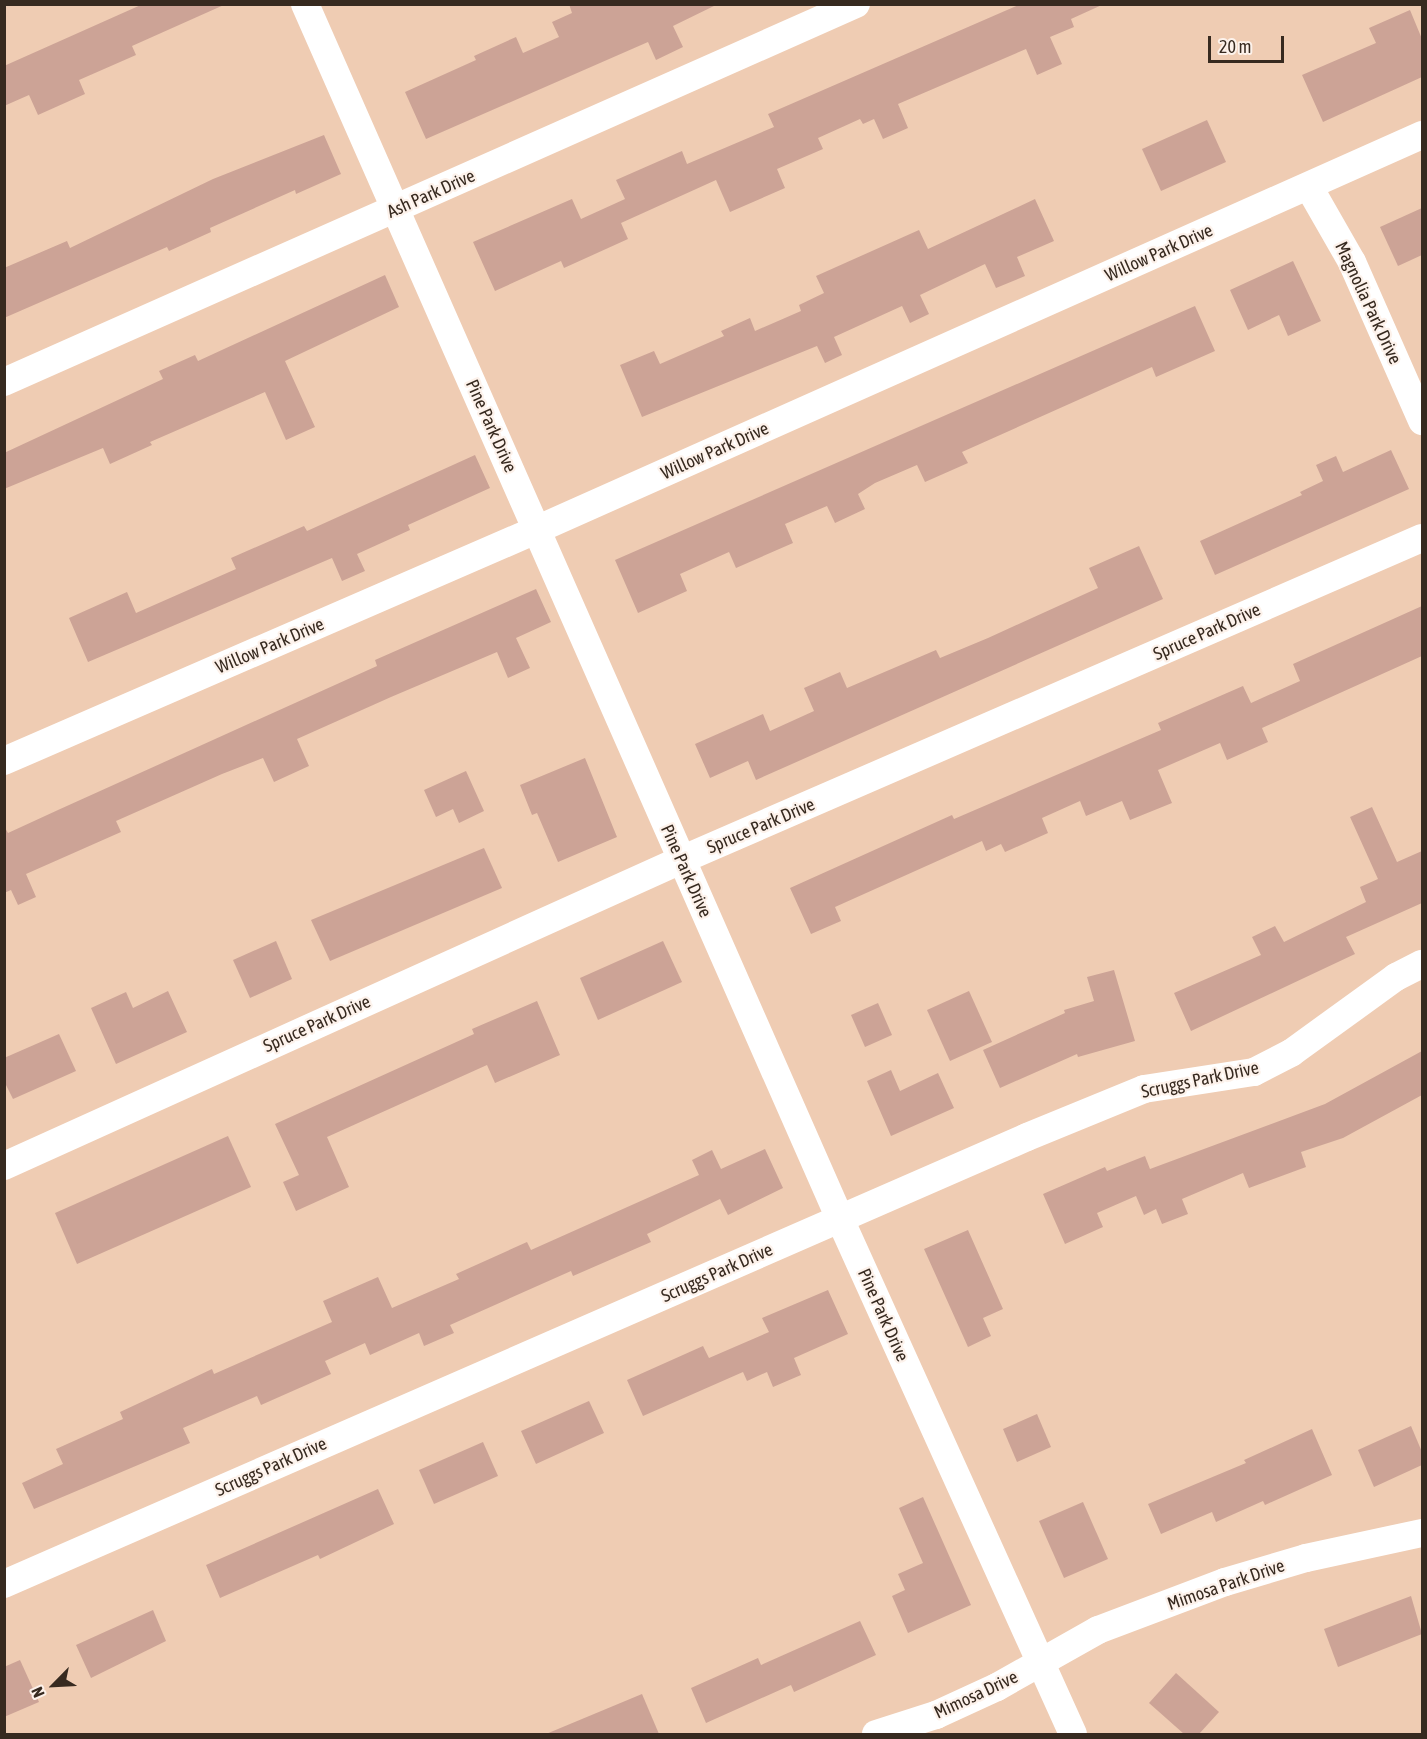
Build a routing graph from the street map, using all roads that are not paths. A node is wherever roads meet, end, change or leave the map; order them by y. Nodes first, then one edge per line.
1 (305, 4) edge
2 (856, 4) edge
3 (1422, 135) edge
4 (1309, 187) junction
5 (396, 209) junction
6 (4, 382) edge
7 (1422, 421) edge
8 (536, 530) junction
9 (1422, 538) edge
10 (4, 761) edge
11 (681, 860) junction
12 (1422, 964) edge
13 (4, 1166) edge
14 (840, 1219) junction
15 (1422, 1533) edge
16 (4, 1584) edge
17 (1040, 1663) junction
18 (876, 1734) edge
19 (1073, 1734) edge

1 - 5 street, Pine Park Drive
2 - 5 street, Ash Park Drive
3 - 4 street, Willow Park Drive
4 - 7 street, Magnolia Park Drive
4 - 8 street, Willow Park Drive
5 - 6 street, Ash Park Drive
5 - 8 street, Pine Park Drive
8 - 10 street, Willow Park Drive
8 - 11 street, Pine Park Drive
9 - 11 street, Spruce Park Drive
11 - 13 street, Spruce Park Drive
11 - 14 street, Pine Park Drive
12 - 14 street, Scruggs Park Drive
14 - 16 street, Scruggs Park Drive
14 - 17 street, Pine Park Drive
15 - 17 street, Mimosa Park Drive
17 - 18 street, Mimosa Drive
17 - 19 street, Pine Park Drive

